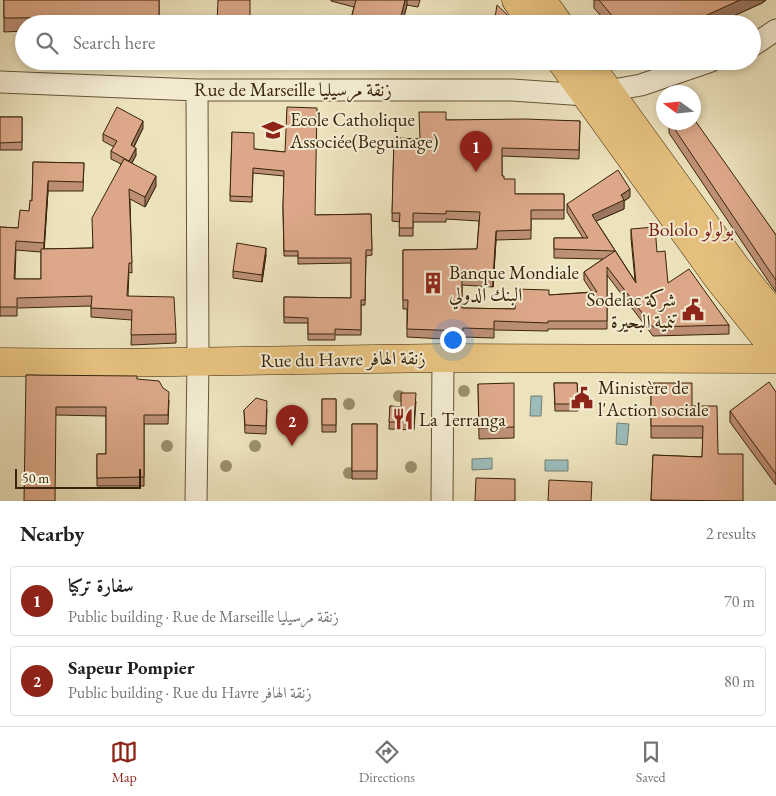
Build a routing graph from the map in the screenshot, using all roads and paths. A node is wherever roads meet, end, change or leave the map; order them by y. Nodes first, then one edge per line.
1 (516, 0) edge
2 (542, 0) edge
3 (527, 15) edge
4 (553, 15) edge
5 (776, 30) edge
6 (761, 40) edge
7 (571, 70) edge
8 (589, 70) edge
9 (684, 70) edge
10 (0, 82) edge
11 (197, 90) junction
12 (597, 94) junction
13 (776, 317) edge
14 (776, 352) edge
15 (443, 358) junction
16 (776, 359) edge
17 (198, 361) junction
18 (0, 362) edge
19 (196, 501) edge
20 (442, 501) edge

1 - 3 main road
2 - 4 main road
5 - 6 street
7 - 12 main road
8 - 12 main road
9 - 12 street, Rue de Marseille زنقة مرسيليا
10 - 11 street, Rue de Marseille زنقة مرسيليا
11 - 12 street, Rue de Marseille زنقة مرسيليا
11 - 17 street
12 - 13 main road
12 - 14 main road
15 - 16 main road, Rue du Havre زنقة الهافر
15 - 17 main road, Rue du Havre زنقة الهافر
15 - 20 street
17 - 18 main road, Rue du Havre زنقة الهافر
17 - 19 street

